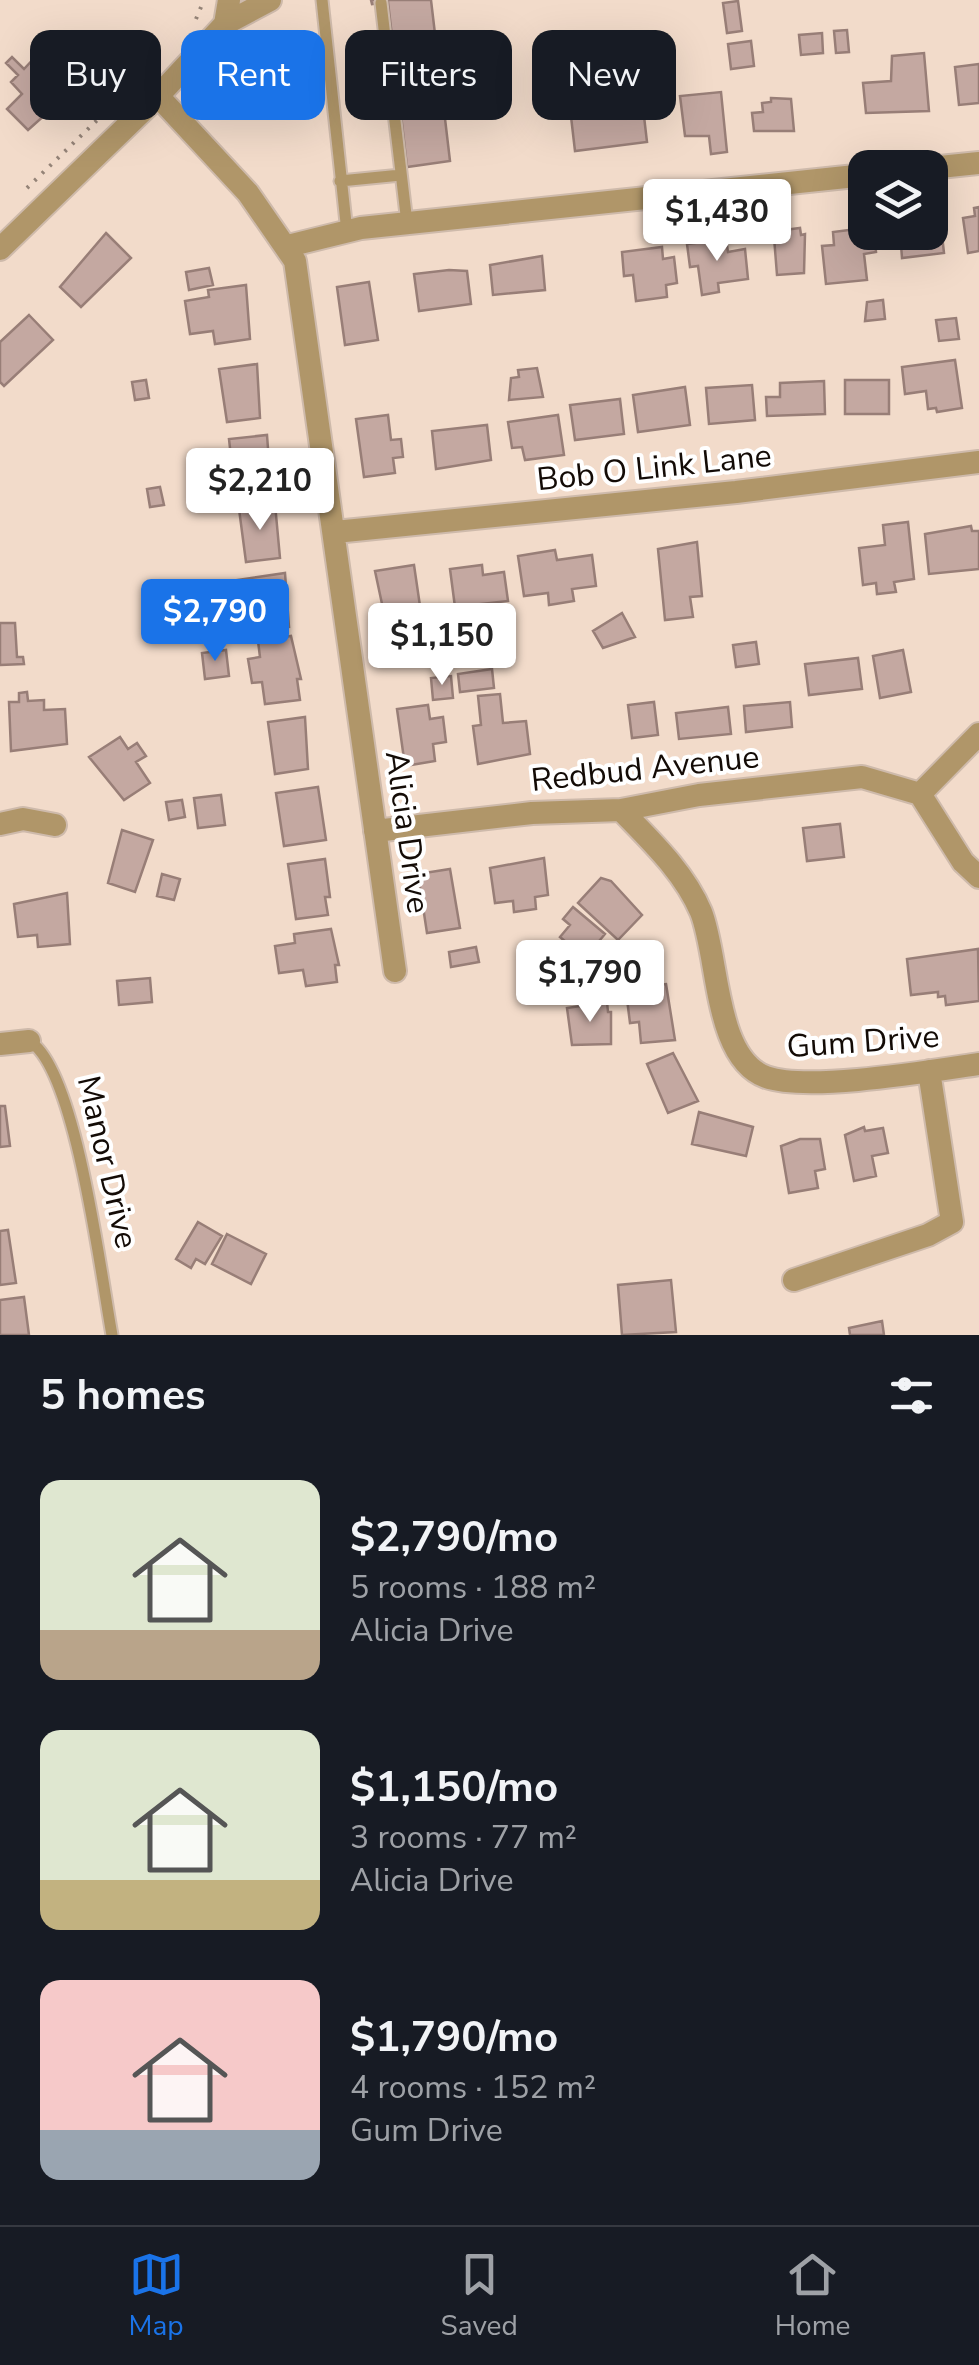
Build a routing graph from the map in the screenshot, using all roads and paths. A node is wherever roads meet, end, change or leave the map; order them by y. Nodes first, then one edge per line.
1 (204, 0) edge
2 (229, 0) edge
3 (270, 0) edge
4 (322, 0) edge
5 (381, 2) edge
6 (195, 23) dead end
7 (224, 24) junction
8 (163, 56) dead end
9 (161, 93) edge
10 (161, 99) edge
11 (133, 120) edge
12 (979, 164) edge
13 (948, 167) edge
14 (402, 174) junction
15 (848, 177) edge
16 (340, 181) junction
17 (26, 189) dead end
18 (407, 224) junction
19 (347, 232) junction
20 (288, 246) junction
21 (0, 249) edge
22 (979, 462) edge
23 (334, 532) junction
24 (979, 734) edge
25 (920, 794) junction
26 (621, 810) junction
27 (0, 824) edge
28 (55, 825) dead end
29 (375, 831) junction
30 (979, 877) edge
31 (395, 972) dead end
32 (29, 1041) joint
33 (0, 1044) edge
34 (979, 1064) edge
35 (930, 1071) junction
36 (794, 1280) dead end
37 (112, 1335) edge

1 - 6 path
2 - 7 street
3 - 7 street
4 - 16 lane
5 - 14 lane
7 - 9 street
8 - 17 path
10 - 20 street, Alicia Drive
11 - 21 street
12 - 13 street
14 - 16 lane
14 - 18 lane
15 - 18 street
16 - 19 lane
18 - 19 street
19 - 20 street
20 - 23 street, Alicia Drive
22 - 23 street, Bob O Link Lane
23 - 29 street, Alicia Drive
24 - 25 street
25 - 26 street, Redbud Avenue
25 - 30 street
26 - 29 street, Redbud Avenue
26 - 35 street, Gum Drive
27 - 28 street
29 - 31 street, Alicia Drive
32 - 33 street, Manor Drive
32 - 37 lane, Manor Drive
34 - 35 street, Gum Drive
35 - 36 street

